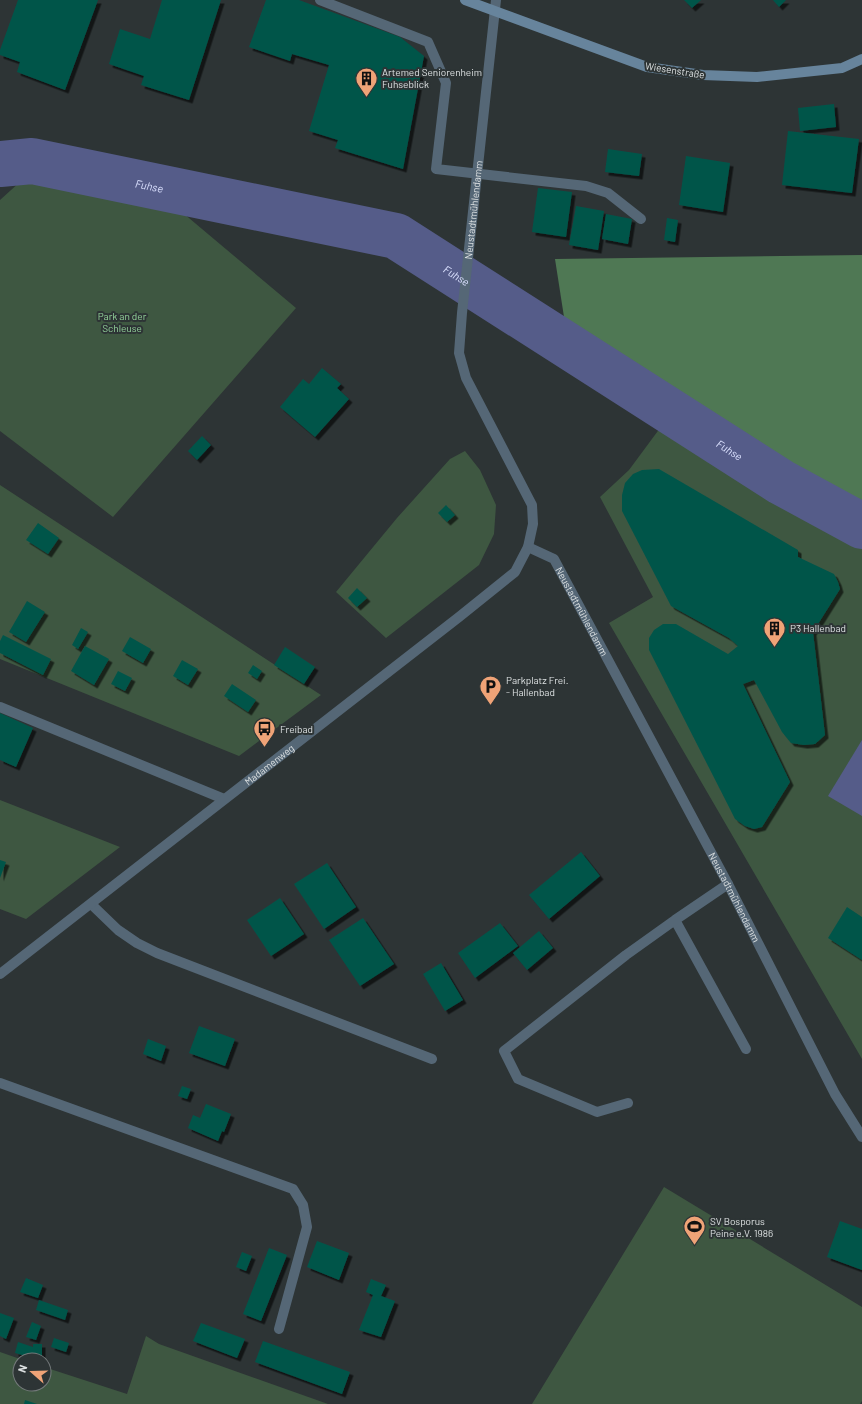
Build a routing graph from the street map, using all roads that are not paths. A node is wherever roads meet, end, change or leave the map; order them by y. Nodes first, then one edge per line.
1 (320, 0) edge
2 (465, 0) edge
3 (496, 0) edge
4 (495, 12) junction
5 (862, 59) edge
6 (478, 174) junction
7 (641, 219) dead end
8 (528, 547) junction
9 (0, 707) edge
10 (224, 799) junction
11 (728, 884) junction
12 (91, 904) junction
13 (675, 920) junction
14 (0, 974) edge
15 (746, 1049) dead end
16 (432, 1058) dead end
17 (0, 1083) edge
18 (628, 1103) dead end
19 (862, 1137) edge
20 (279, 1329) dead end

1 - 6 street
2 - 4 street, Wiesenstraße
3 - 4 street, Neustadtmühlendamm
4 - 5 street, Wiesenstraße
4 - 6 street, Neustadtmühlendamm
6 - 7 street
6 - 8 street, Neustadtmühlendamm
8 - 10 street, Madamenweg
8 - 11 street, Neustadtmühlendamm
9 - 10 street
10 - 12 street, Madamenweg
11 - 13 street
11 - 19 street, Neustadtmühlendamm
12 - 14 street, Madamenweg
12 - 16 street
13 - 15 street
13 - 18 street
17 - 20 street

